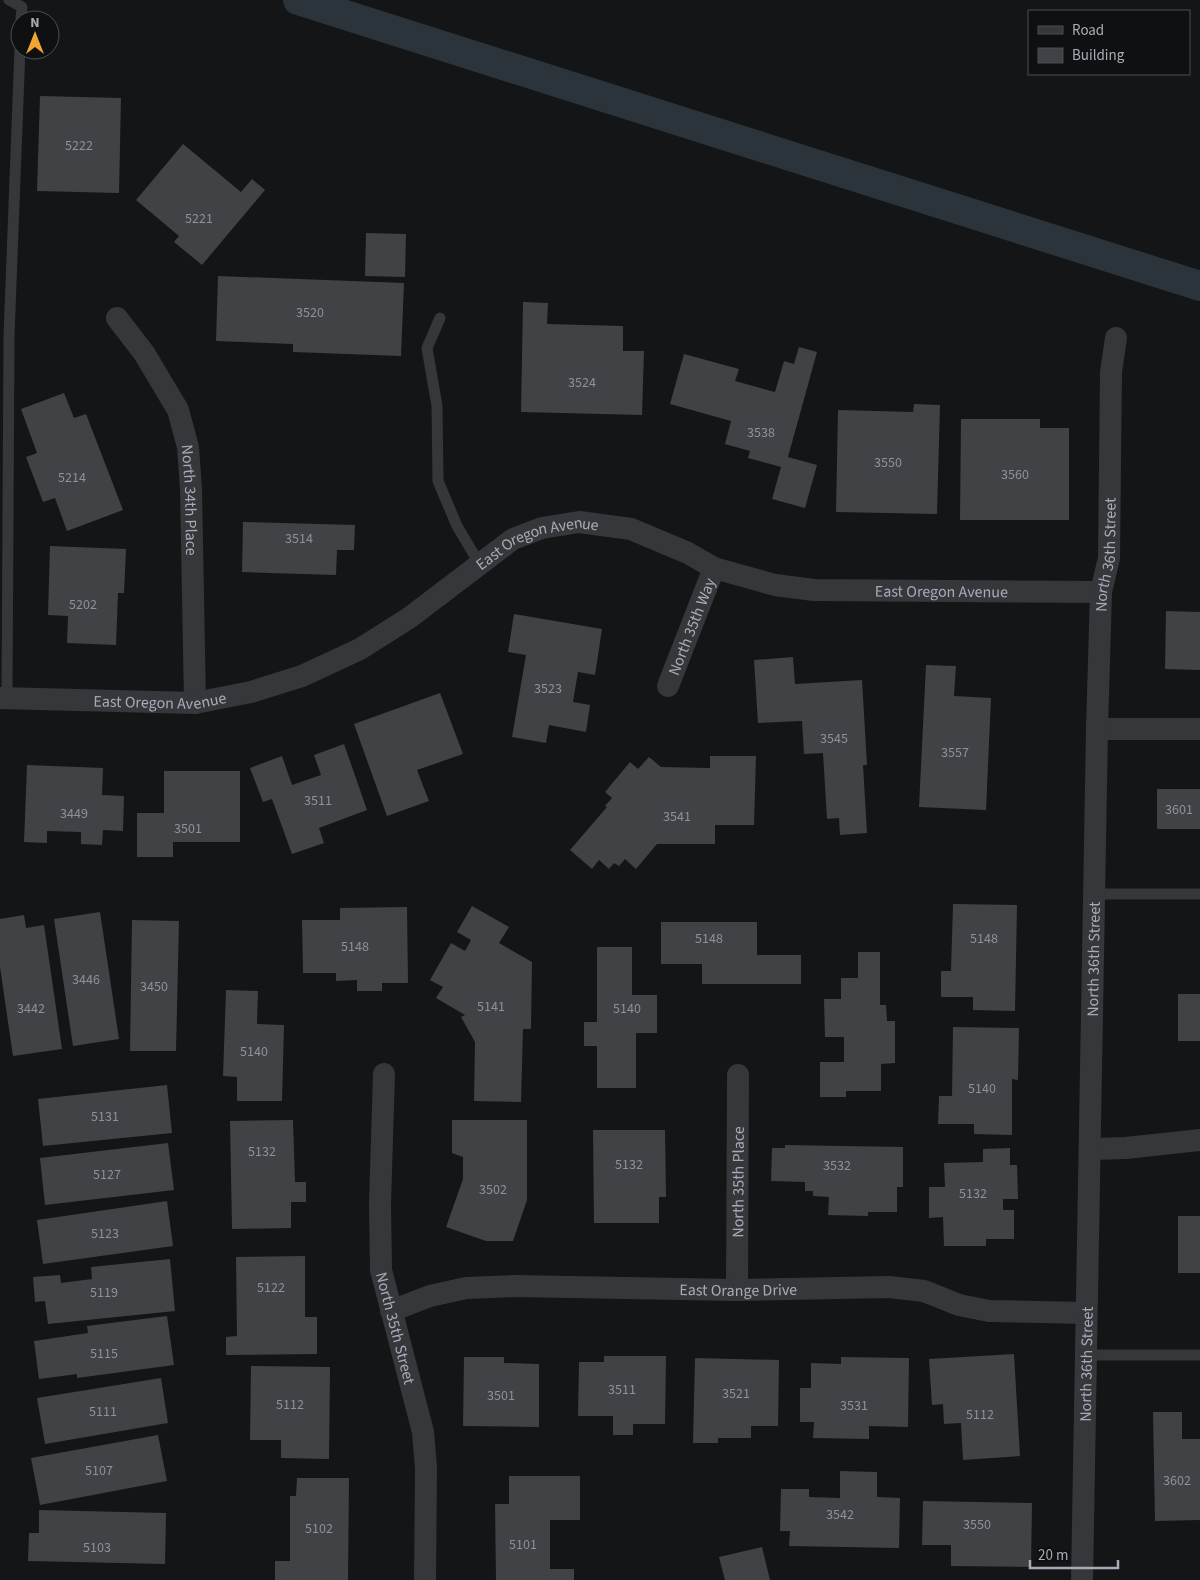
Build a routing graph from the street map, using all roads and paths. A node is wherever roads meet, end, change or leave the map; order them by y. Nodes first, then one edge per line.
1 (9, 0) edge
2 (22, 10) edge
3 (19, 60) edge
4 (117, 318) dead end
5 (440, 318) dead end
6 (4, 336) edge
7 (1116, 338) dead end
8 (479, 563) junction
9 (714, 568) junction
10 (1101, 592) junction
11 (668, 686) dead end
12 (3, 699) edge
13 (195, 703) junction
14 (1097, 729) junction
15 (1200, 729) edge
16 (1094, 894) junction
17 (1200, 894) edge
18 (384, 1074) dead end
19 (738, 1075) dead end
20 (1200, 1140) edge
21 (1091, 1149) junction
22 (737, 1290) junction
23 (391, 1311) junction
24 (1086, 1313) junction
25 (1086, 1355) junction
26 (1200, 1355) edge
27 (425, 1580) edge
28 (1082, 1580) edge

1 - 2 lane
3 - 6 lane
4 - 13 street, North 34th Place
5 - 8 lane
6 - 12 lane
7 - 10 street, North 36th Street
8 - 9 street, East Oregon Avenue
8 - 13 street, East Oregon Avenue
9 - 10 street, East Oregon Avenue
9 - 11 street, North 35th Way
10 - 14 street, North 36th Street
12 - 13 street, East Oregon Avenue
14 - 15 street
14 - 16 street, North 36th Street
16 - 17 lane
16 - 21 street, North 36th Street
18 - 23 street, North 35th Street
19 - 22 street, North 35th Place
20 - 21 street
21 - 24 street, North 36th Street
22 - 23 street, East Orange Drive
22 - 24 street, East Orange Drive
23 - 27 street, North 35th Street
24 - 25 street, North 36th Street
25 - 26 lane
25 - 28 street, North 36th Street

